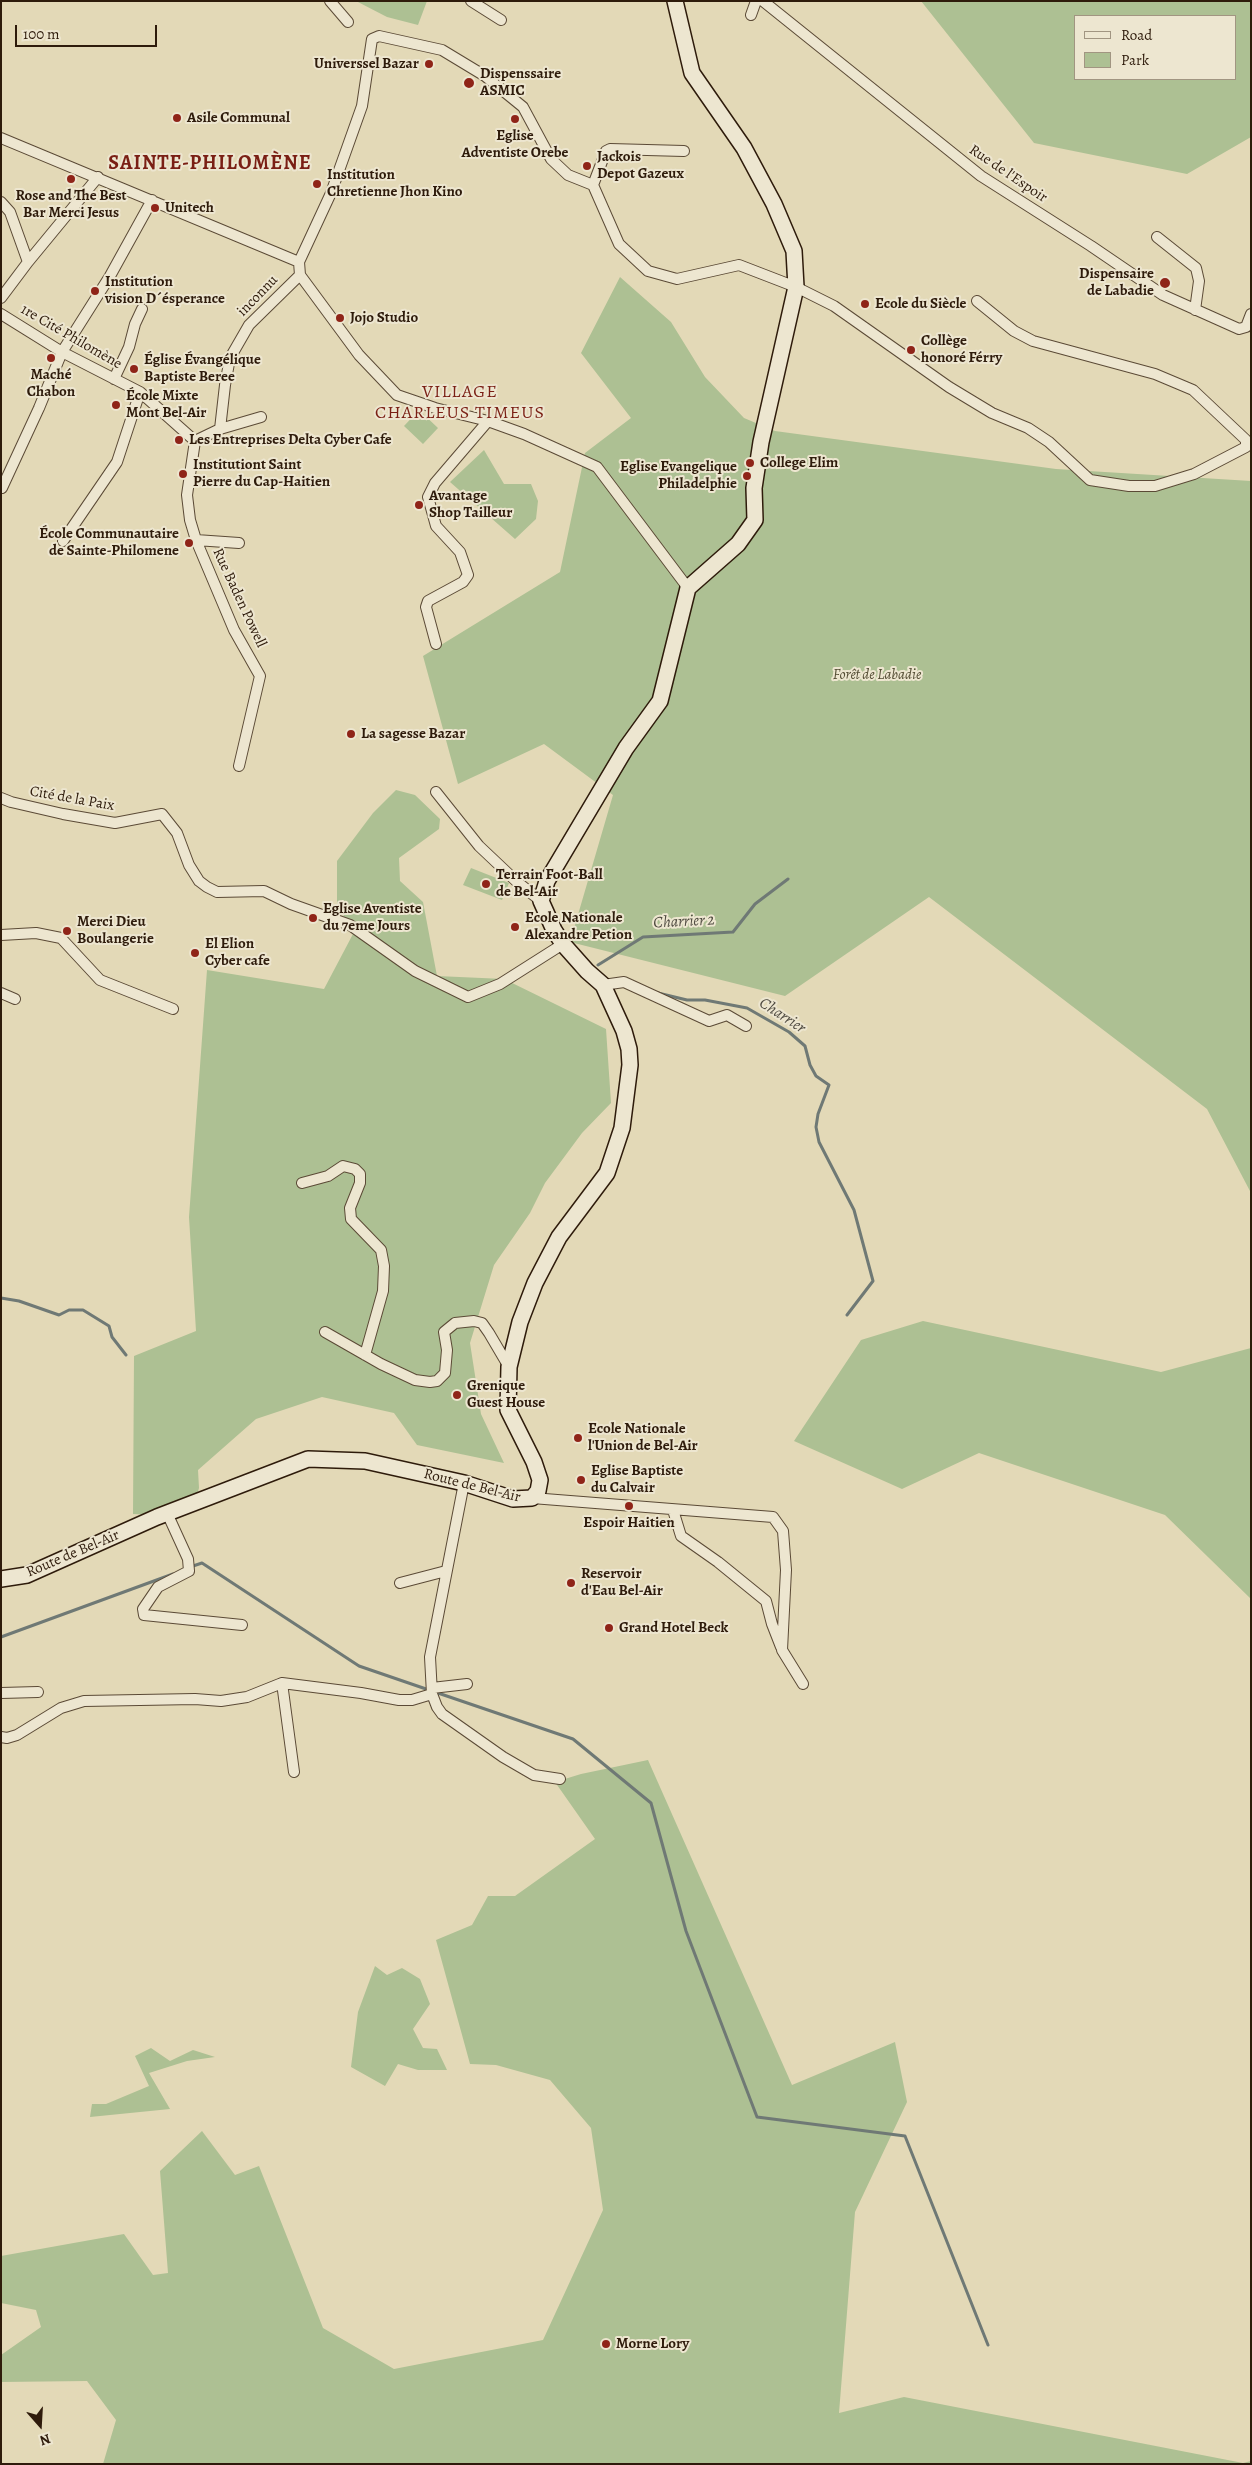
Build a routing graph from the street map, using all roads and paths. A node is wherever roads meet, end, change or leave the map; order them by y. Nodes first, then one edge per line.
1 (330, 1) edge
2 (471, 1) edge
3 (674, 1) edge
4 (756, 1) edge
5 (763, 1) edge
6 (751, 15) dead end
7 (501, 20) dead end
8 (348, 22) dead end
9 (1, 138) edge
10 (684, 151) dead end
11 (98, 177) junction
12 (593, 185) junction
13 (152, 200) junction
14 (1, 202) edge
15 (1157, 237) dead end
16 (28, 262) junction
17 (299, 262) junction
18 (300, 275) junction
19 (796, 287) junction
20 (1, 298) edge
21 (977, 301) dead end
22 (142, 309) dead end
23 (1195, 310) junction
24 (1, 314) edge
25 (1251, 314) edge
26 (62, 352) junction
27 (114, 379) junction
28 (140, 392) junction
29 (261, 417) dead end
30 (488, 421) junction
31 (220, 429) junction
32 (195, 441) junction
33 (1249, 443) edge
34 (2, 488) edge
35 (196, 540) junction
36 (63, 541) dead end
37 (239, 543) dead end
38 (688, 588) junction
39 (436, 644) dead end
40 (239, 766) dead end
41 (436, 792) dead end
42 (1, 798) edge
43 (542, 901) junction
44 (1, 935) edge
45 (563, 944) junction
46 (603, 985) junction
47 (1, 993) edge
48 (15, 998) dead end
49 (173, 1009) dead end
50 (746, 1026) dead end
51 (302, 1183) dead end
52 (325, 1332) dead end
53 (364, 1356) junction
54 (509, 1367) junction
55 (464, 1483) junction
56 (532, 1498) junction
57 (673, 1510) junction
58 (167, 1513) junction
59 (446, 1571) junction
60 (1, 1579) edge
61 (400, 1583) dead end
62 (242, 1625) dead end
63 (782, 1650) junction
64 (282, 1684) junction
65 (467, 1684) dead end
66 (803, 1684) dead end
67 (432, 1691) junction
68 (38, 1692) dead end
69 (1, 1693) edge
70 (1, 1737) edge
71 (294, 1772) dead end
72 (560, 1779) dead end

1 - 8 street
2 - 7 street
3 - 19 street
4 - 6 street
5 - 23 street, Rue de l'Espoir
9 - 11 street
10 - 12 street
11 - 13 street
11 - 16 street
12 - 17 street
12 - 19 street
13 - 17 street
13 - 26 street
14 - 16 street
15 - 23 street
16 - 20 street
17 - 18 street
18 - 30 street
18 - 31 street, inconnu
19 - 33 street
19 - 38 street
21 - 33 street
22 - 27 street
23 - 25 street, Rue de l'Espoir
24 - 26 street, 1re Cité Philomène
26 - 27 street, 1re Cité Philomène
26 - 34 street
27 - 28 street, 1re Cité Philomène
28 - 32 street, 1re Cité Philomène
28 - 36 street
29 - 31 street
30 - 38 street
30 - 39 street
31 - 32 street
32 - 35 street, Rue Baden Powell
35 - 37 street
35 - 40 street, Rue Baden Powell
38 - 43 street
41 - 43 street
42 - 45 street, Cité de la Paix
43 - 45 street, Route de Bel-Air
44 - 49 street
45 - 46 street, Route de Bel-Air
46 - 50 street
46 - 54 street, Route de Bel-Air
47 - 48 street
51 - 53 street
52 - 53 street
53 - 54 street
54 - 56 street, Route de Bel-Air
55 - 56 street, Route de Bel-Air
55 - 58 street, Route de Bel-Air
55 - 59 street
56 - 57 street
57 - 63 street
57 - 63 street
58 - 60 street, Route de Bel-Air
58 - 62 street
59 - 61 street
59 - 67 street
63 - 66 street
64 - 67 street
64 - 70 street
64 - 71 street
65 - 67 street
67 - 72 street
68 - 69 street

